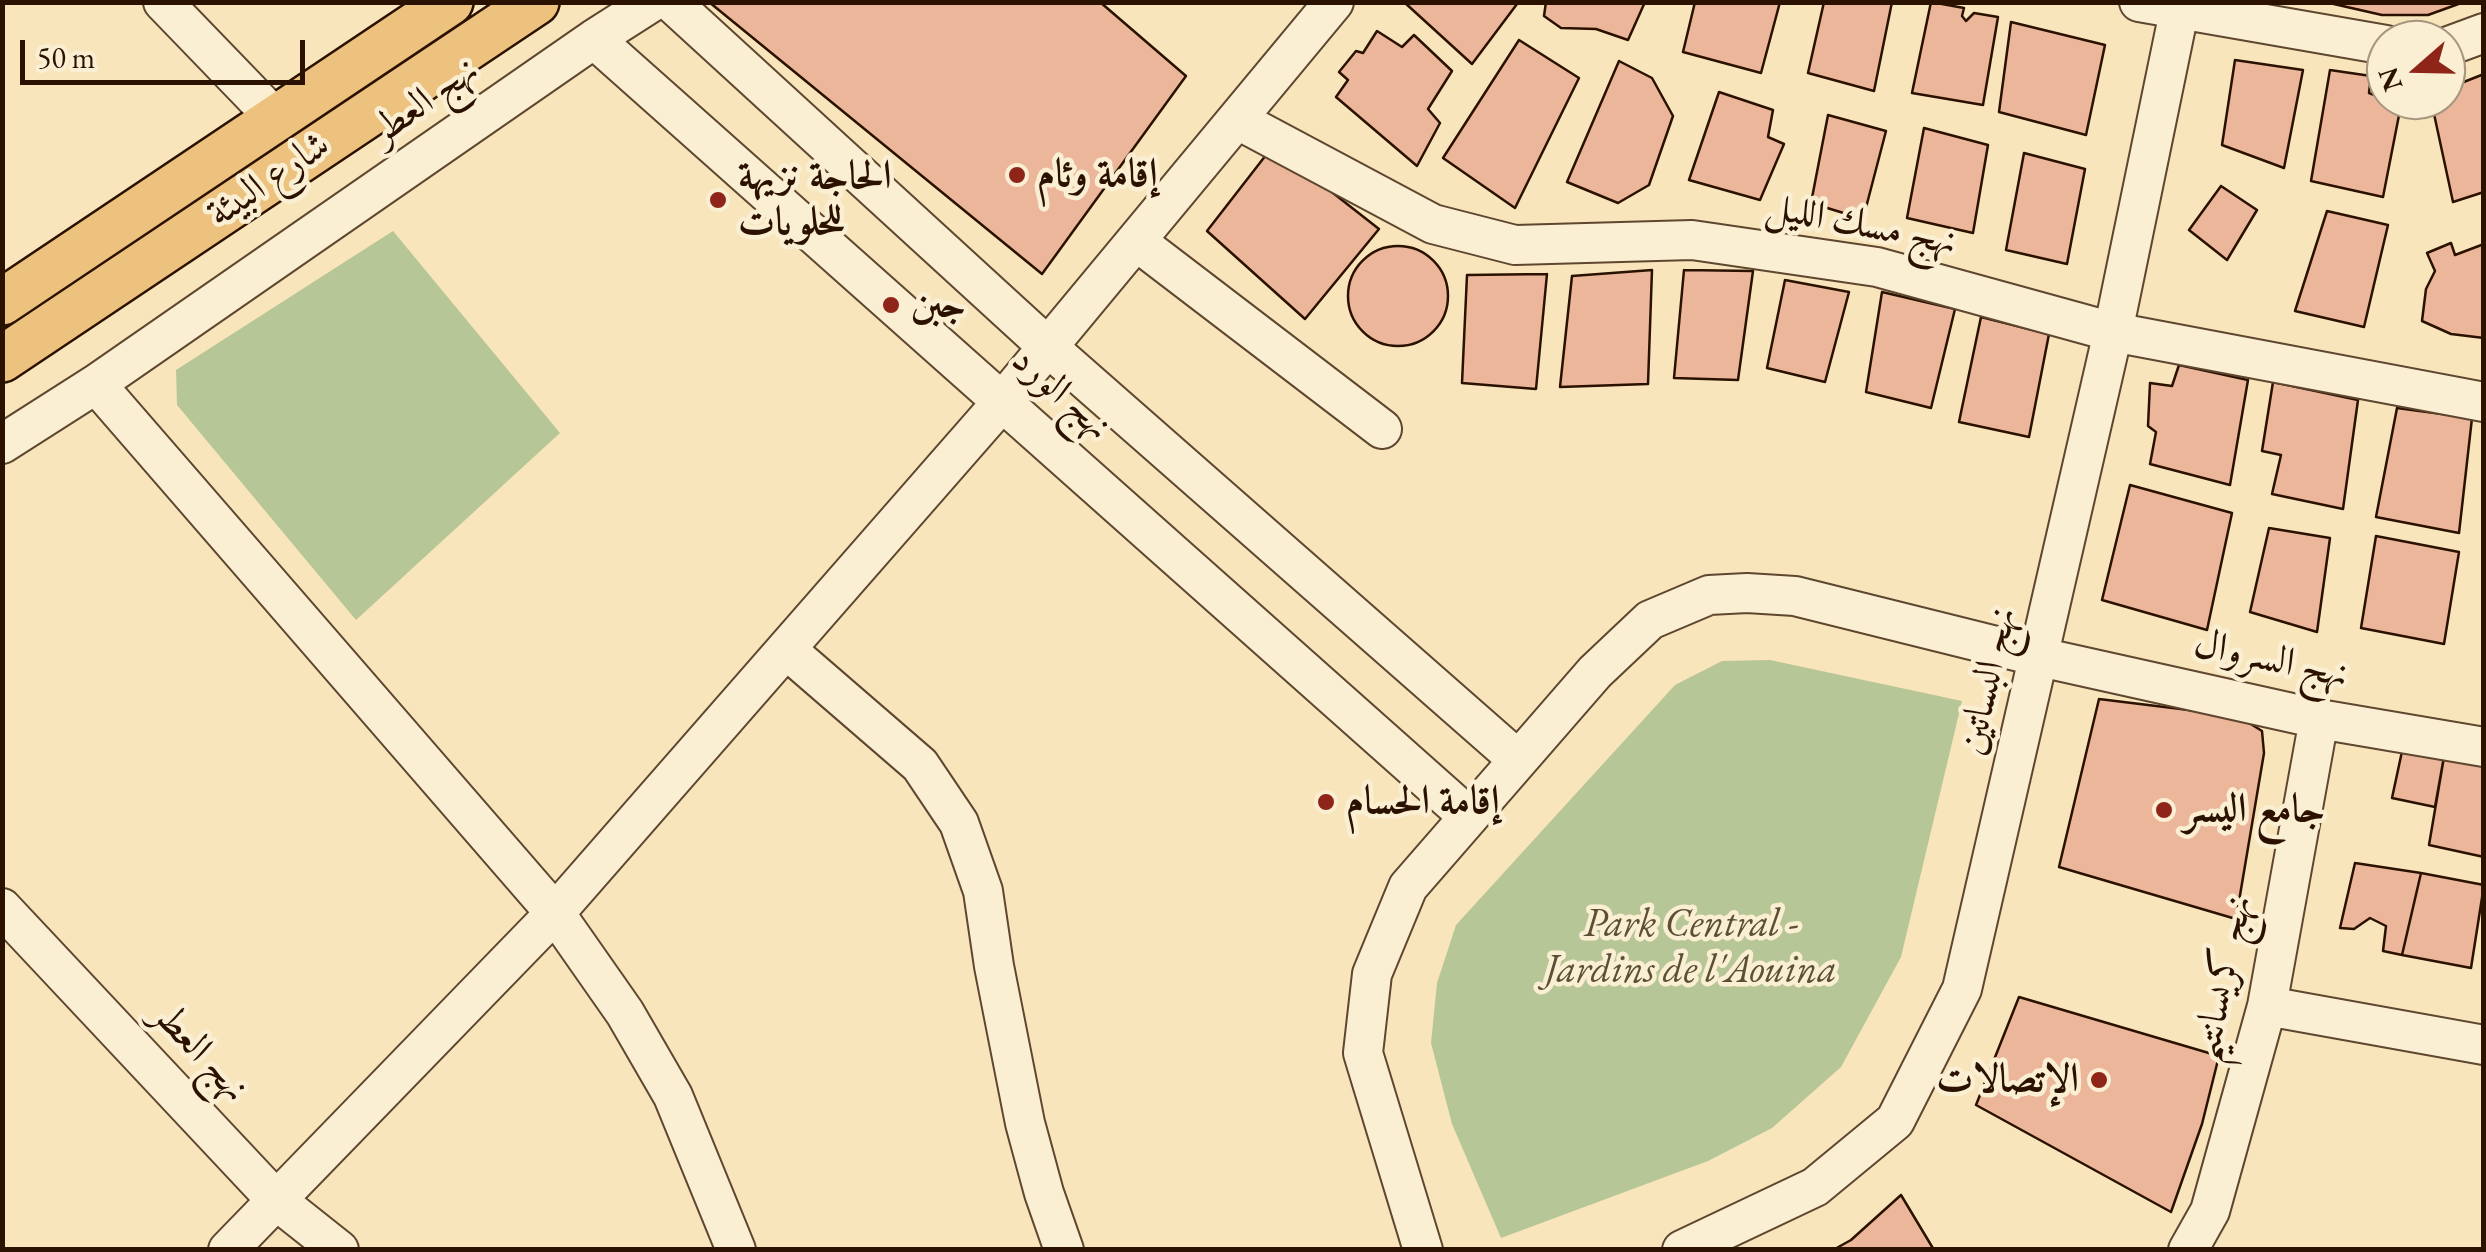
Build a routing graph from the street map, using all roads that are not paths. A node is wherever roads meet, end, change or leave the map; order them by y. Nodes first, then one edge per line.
1 (163, 2) edge
2 (450, 2) edge
3 (536, 2) edge
4 (652, 2) edge
5 (671, 2) edge
6 (1334, 2) edge
7 (2138, 2) edge
8 (2180, 7) edge
9 (594, 39) junction
10 (2366, 42) edge
11 (277, 120) junction
12 (1238, 120) junction
13 (1136, 241) junction
14 (2, 302) edge
15 (2113, 332) junction
16 (1048, 348) junction
17 (2, 359) edge
18 (96, 384) junction
19 (1002, 402) junction
20 (2484, 402) edge
21 (1382, 429) dead end
22 (2, 444) edge
23 (787, 650) junction
24 (2040, 657) junction
25 (2319, 718) junction
26 (2484, 748) edge
27 (1517, 759) junction
28 (1468, 817) junction
29 (2, 908) edge
30 (555, 913) junction
31 (2267, 1006) junction
32 (2484, 1044) edge
33 (276, 1200) junction
34 (2190, 1249) edge
35 (228, 1250) edge
36 (340, 1250) edge
37 (736, 1250) edge
38 (1064, 1250) edge
39 (1423, 1250) edge
40 (1682, 1250) edge

1 - 11 street
2 - 11 main road, شارع البيئة
3 - 17 main road, شارع البيئة
4 - 9 street, نهج العطر
5 - 16 street, نهج الورد
6 - 12 street
7 - 8 street
8 - 10 street
8 - 15 street, نهج البساتين
9 - 18 street, نهج العطر
9 - 19 street, نهج الورد
11 - 14 main road, شارع البيئة
12 - 13 street
12 - 15 street, نهج مسك الليل
13 - 16 street
13 - 21 street
15 - 20 street, نهج مسك الليل
15 - 24 street, نهج البساتين
16 - 19 street
16 - 27 street, نهج الورد
18 - 22 street, نهج العطر
18 - 30 street
19 - 23 street
19 - 28 street, نهج الورد
23 - 30 street
23 - 38 street
24 - 25 street, نهج السروال
24 - 27 street, نهج السروال
24 - 40 street, نهج البساتين
25 - 26 street, نهج السروال
25 - 31 street, نهج كريسانتيم
27 - 28 street, نهج السروال
28 - 39 street, نهج السروال
29 - 33 street, نهج العطر
30 - 33 street
30 - 37 street
31 - 32 street
31 - 34 street, نهج كريسانتيم
33 - 35 street
33 - 36 street, نهج العطر

